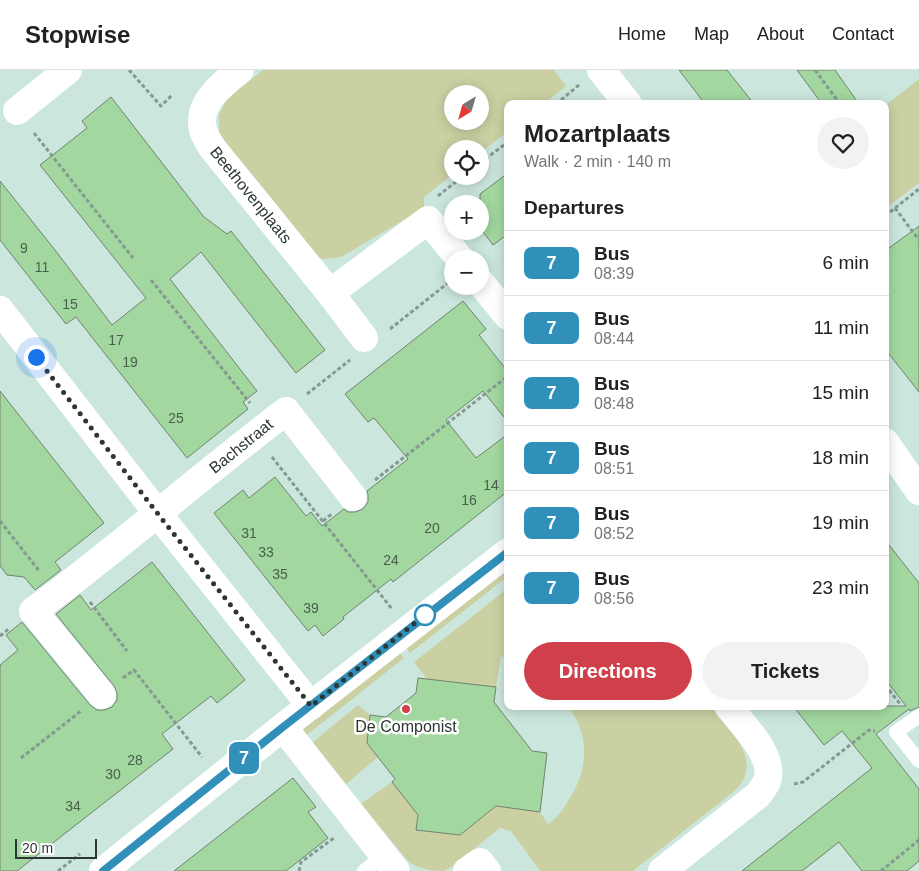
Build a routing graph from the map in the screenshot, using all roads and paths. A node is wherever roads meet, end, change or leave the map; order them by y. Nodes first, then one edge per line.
1 (68, 70) edge
2 (129, 70) edge
3 (240, 70) edge
4 (601, 70) edge
5 (815, 70) edge
6 (172, 95) dead end
7 (625, 100) edge
8 (837, 100) edge
9 (17, 111) joint
10 (504, 145) edge
11 (489, 156) edge
12 (919, 189) edge
13 (895, 208) junction
14 (889, 213) edge
15 (919, 240) edge
16 (453, 250) edge
17 (133, 258) dead end
18 (151, 280) dead end
19 (330, 293) junction
20 (489, 293) edge
21 (0, 310) edge
22 (504, 311) edge
23 (364, 338) dead end
24 (504, 379) edge
25 (261, 430) junction
26 (889, 448) edge
27 (919, 491) edge
28 (353, 497) junction
29 (158, 514) junction
30 (323, 520) junction
31 (0, 521) edge
32 (504, 555) edge
33 (65, 587) junction
34 (409, 628) junction
35 (127, 651) dead end
36 (102, 695) dead end
37 (311, 706) junction
38 (731, 710) edge
39 (919, 716) edge
40 (283, 727) junction
41 (896, 732) junction
42 (919, 761) edge
43 (758, 795) junction
44 (356, 820) junction
45 (919, 840) edge
46 (381, 866) edge
47 (103, 871) edge
48 (299, 871) edge
49 (467, 871) edge
50 (487, 871) edge
51 (662, 871) edge
52 (880, 871) edge

1 - 9 street
2 - 6 path
3 - 19 street, Beethovenplaats
4 - 7 street
5 - 8 path
9 - 17 path
10 - 11 path
12 - 13 path
13 - 14 path
13 - 15 path
16 - 19 street
18 - 25 path
19 - 23 street, Beethovenplaats
20 - 22 street
21 - 29 street
24 - 28 path
25 - 28 street, Bachstraat
25 - 29 street, Bachstraat
25 - 30 path
26 - 27 street
28 - 30 path
29 - 33 street, Bachstraat
29 - 37 street
30 - 34 path
31 - 33 path
32 - 34 street
33 - 35 path
33 - 36 street, Bachstraat
34 - 37 street
37 - 40 street
38 - 43 street
39 - 41 lane
40 - 44 street
40 - 47 street
41 - 42 lane
41 - 43 path
43 - 51 street
44 - 46 street
44 - 48 path
45 - 52 path
49 - 50 street

